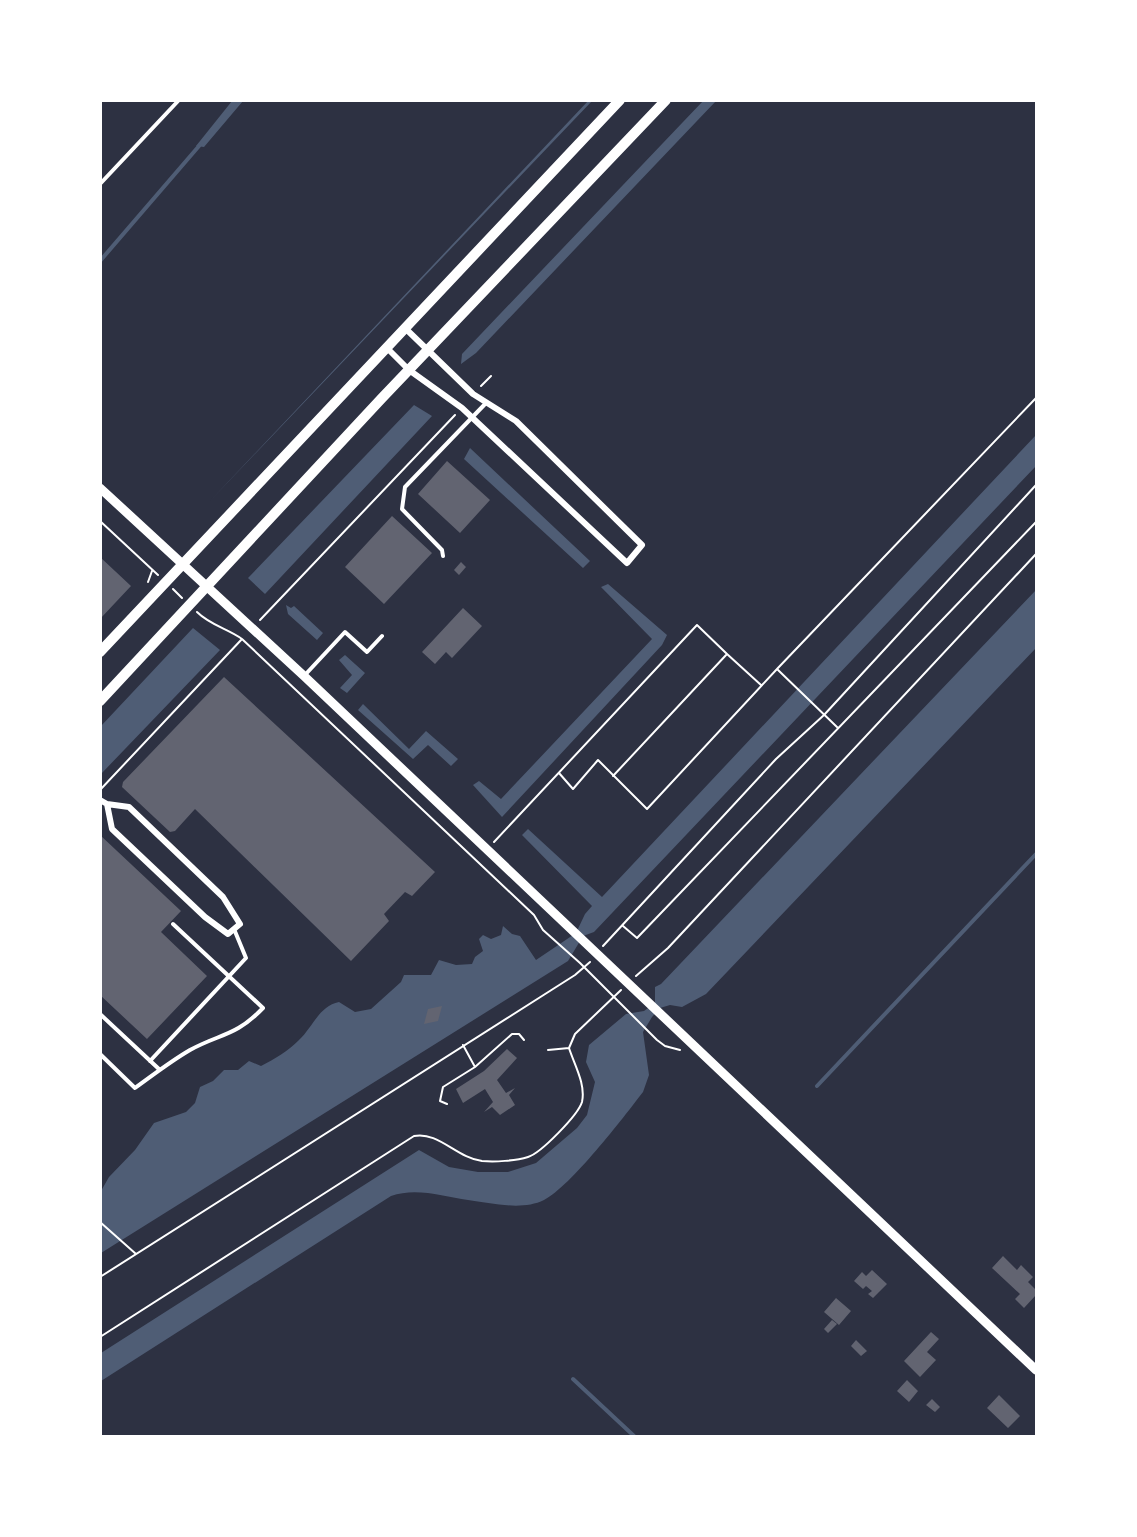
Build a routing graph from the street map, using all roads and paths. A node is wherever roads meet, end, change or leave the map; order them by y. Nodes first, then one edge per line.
1 (179, 100) edge
2 (620, 100) edge
3 (666, 100) edge
4 (100, 184) edge
5 (406, 329) junction
6 (387, 348) junction
7 (427, 350) junction
8 (409, 370) junction
9 (491, 376) dead end
10 (473, 394) junction
11 (1036, 398) edge
12 (486, 403) junction
13 (462, 408) junction
14 (472, 417) junction
15 (1036, 484) edge
16 (100, 488) edge
17 (100, 521) edge
18 (1036, 522) edge
19 (1036, 554) edge
20 (443, 556) dead end
21 (182, 566) junction
22 (167, 583) junction
23 (207, 587) junction
24 (191, 605) junction
25 (251, 630) junction
26 (382, 636) dead end
27 (242, 639) junction
28 (100, 652) edge
29 (727, 654) junction
30 (777, 669) junction
31 (304, 676) junction
32 (762, 686) junction
33 (101, 701) edge
34 (824, 715) junction
35 (838, 728) junction
36 (559, 773) junction
37 (613, 776) junction
38 (100, 790) edge
39 (100, 800) edge
40 (107, 804) junction
41 (485, 851) junction
42 (173, 924) dead end
43 (234, 929) junction
44 (585, 968) junction
45 (229, 977) junction
46 (626, 984) junction
47 (613, 997) junction
48 (100, 1014) edge
49 (525, 1040) dead end
50 (463, 1045) junction
51 (568, 1048) junction
52 (548, 1050) dead end
53 (682, 1050) dead end
54 (100, 1054) edge
55 (150, 1061) junction
56 (476, 1067) junction
57 (160, 1070) junction
58 (447, 1104) dead end
59 (100, 1222) edge
60 (136, 1254) junction
61 (100, 1277) edge
62 (100, 1337) edge
63 (1036, 1370) edge

1 - 4 lane
2 - 5 main road
3 - 7 main road
5 - 6 main road
5 - 7 street
6 - 8 street
6 - 21 main road
7 - 8 main road
7 - 10 street
8 - 13 street
8 - 23 main road
9 - 10 path
10 - 12 street
11 - 30 path
12 - 14 lane
12 - 14 street
13 - 14 street
13 - 25 path
14 - 20 lane
15 - 34 path
16 - 21 street
17 - 22 path
18 - 35 path
19 - 46 path
21 - 22 main road
21 - 23 street
22 - 24 path
22 - 28 main road
23 - 24 main road
23 - 25 street
24 - 27 path
24 - 33 main road
25 - 27 path
25 - 31 street
26 - 31 lane
27 - 38 path
27 - 44 path
29 - 32 path
29 - 36 path
29 - 37 path
30 - 32 path
30 - 34 path
31 - 41 street
32 - 37 path
34 - 35 path
34 - 35 path
36 - 37 path
36 - 41 path
39 - 40 street
40 - 43 street
40 - 43 street
41 - 46 street
42 - 45 lane
43 - 45 lane
44 - 47 path
44 - 50 path
45 - 55 lane
45 - 57 lane
46 - 47 path
46 - 63 street
47 - 51 path
47 - 53 path
48 - 55 lane
49 - 56 path
50 - 56 path
50 - 60 path
51 - 52 path
51 - 62 path
54 - 57 lane
55 - 57 lane
56 - 58 path
59 - 60 path
60 - 61 path

